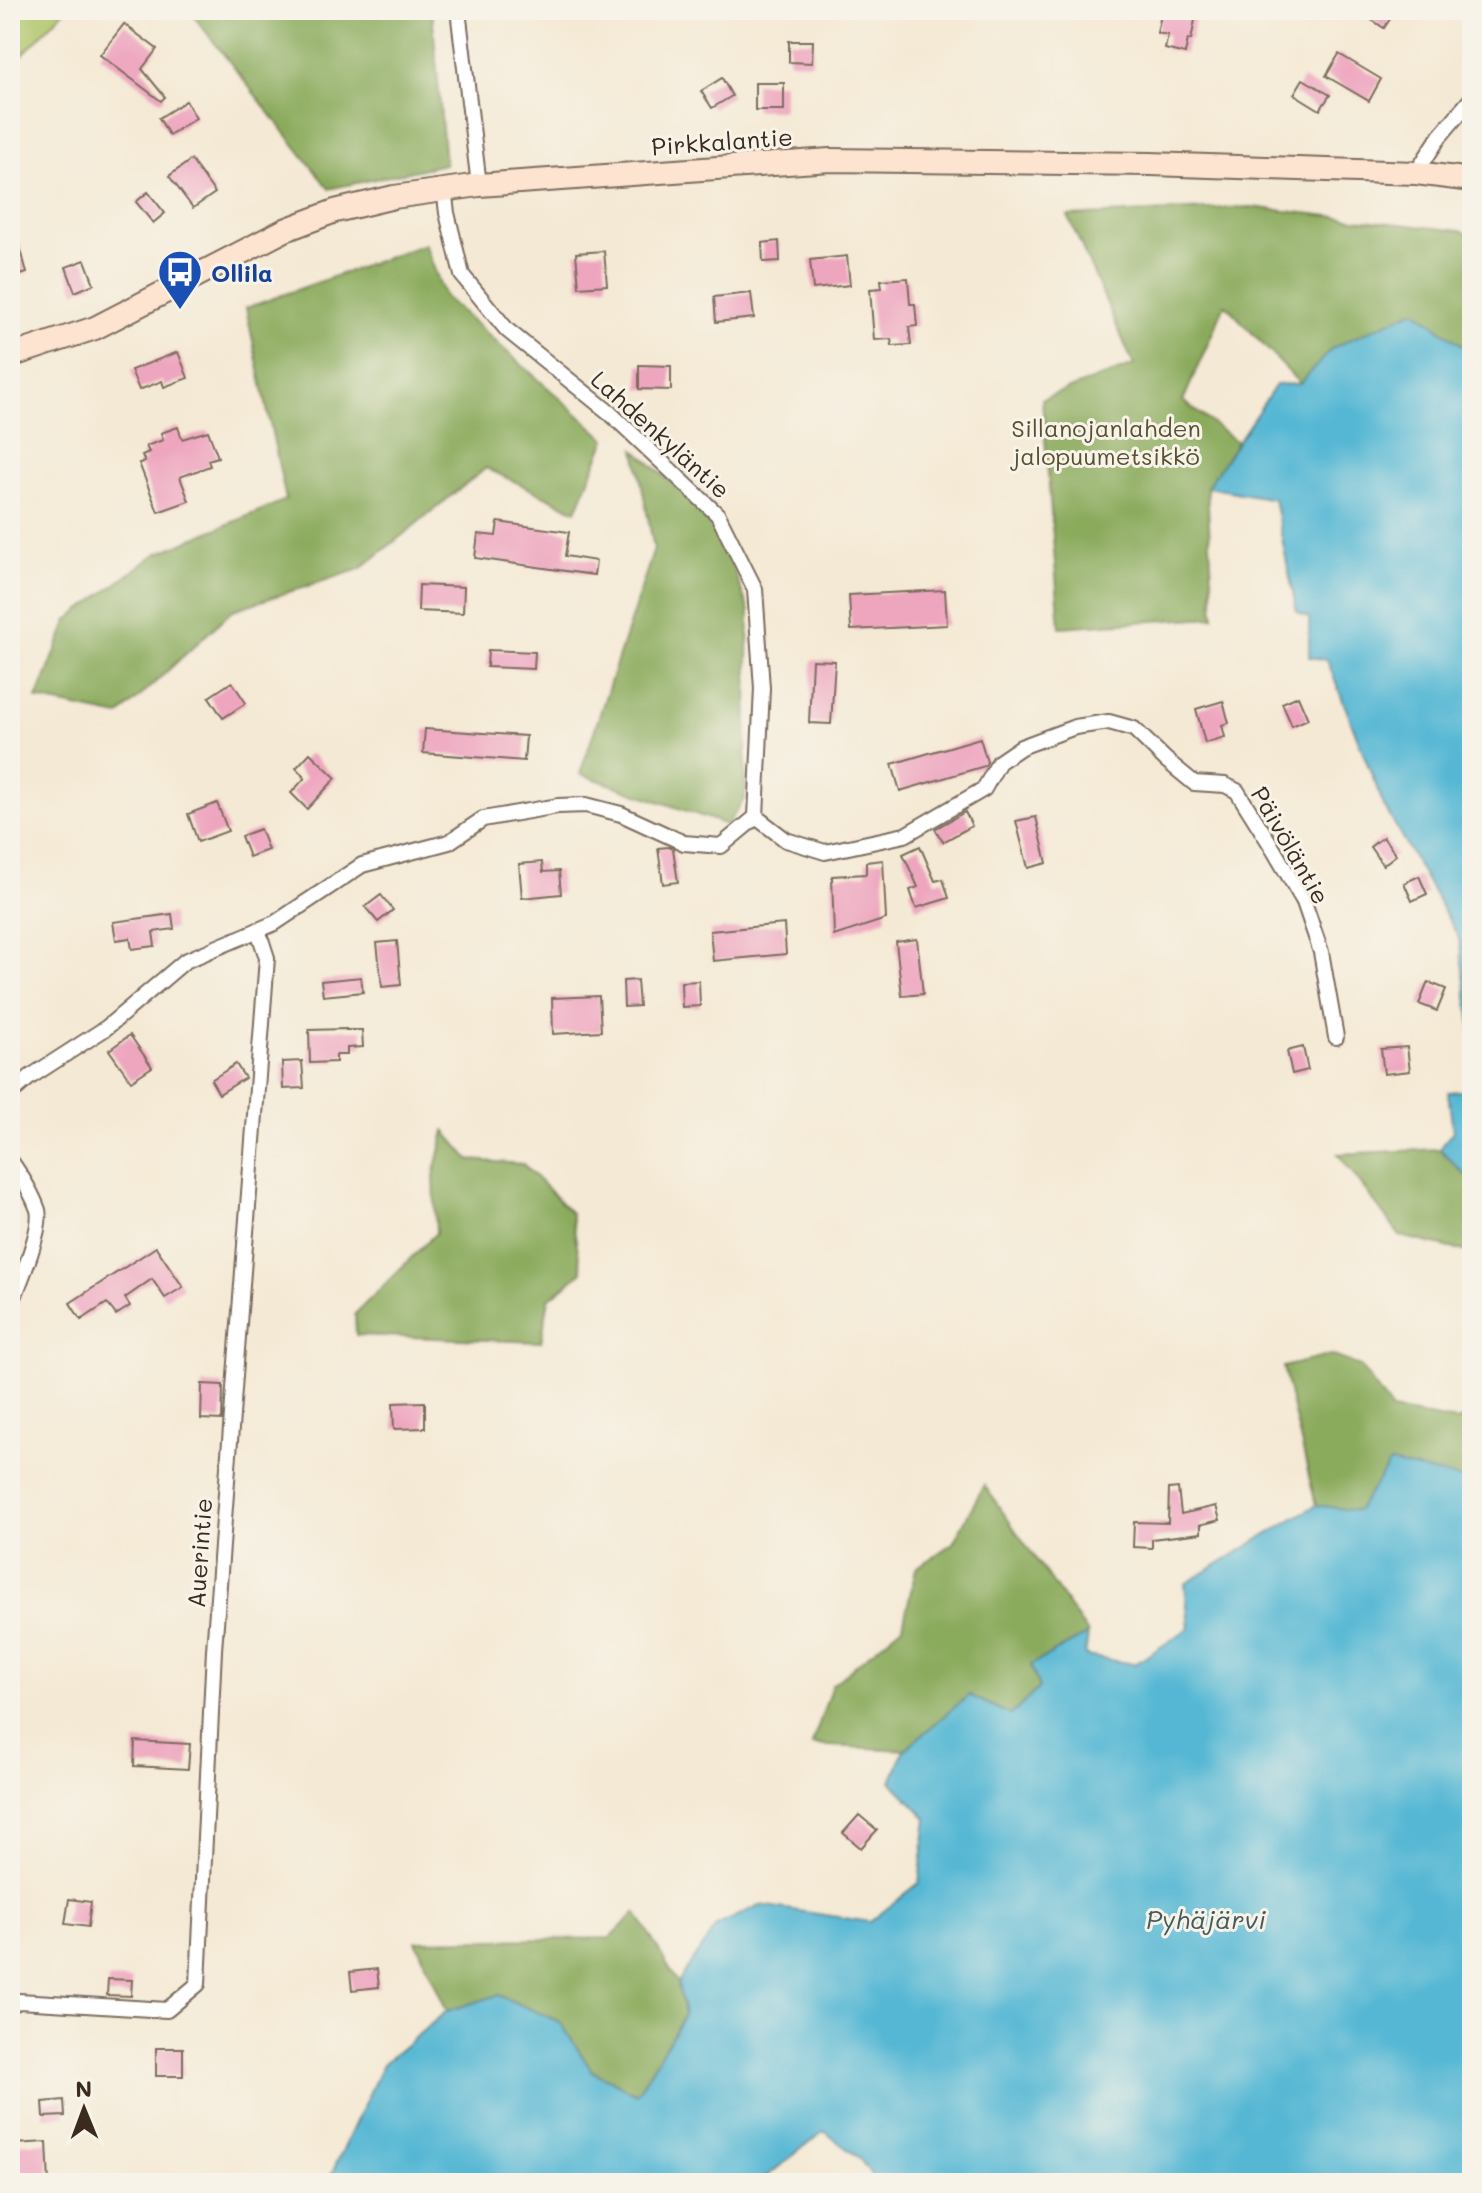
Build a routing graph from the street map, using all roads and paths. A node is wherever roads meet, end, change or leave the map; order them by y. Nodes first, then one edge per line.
1 (458, 10) edge
2 (1472, 98) edge
3 (1416, 173) junction
4 (1472, 180) edge
5 (479, 185) junction
6 (444, 189) junction
7 (10, 356) edge
8 (756, 817) junction
9 (258, 930) junction
10 (1336, 1037) dead end
11 (10, 1094) edge
12 (10, 1160) edge
13 (10, 1307) edge
14 (10, 2006) edge

1 - 5 street
2 - 3 street
3 - 4 street, Pirkkalantie
3 - 5 street, Pirkkalantie
5 - 6 street, Pirkkalantie
6 - 7 street, Pirkkalantie
6 - 8 street, Lahdenkyläntie
8 - 9 street
8 - 10 street, Päivöläntie
9 - 11 street
9 - 14 street, Auerintie
12 - 13 street

